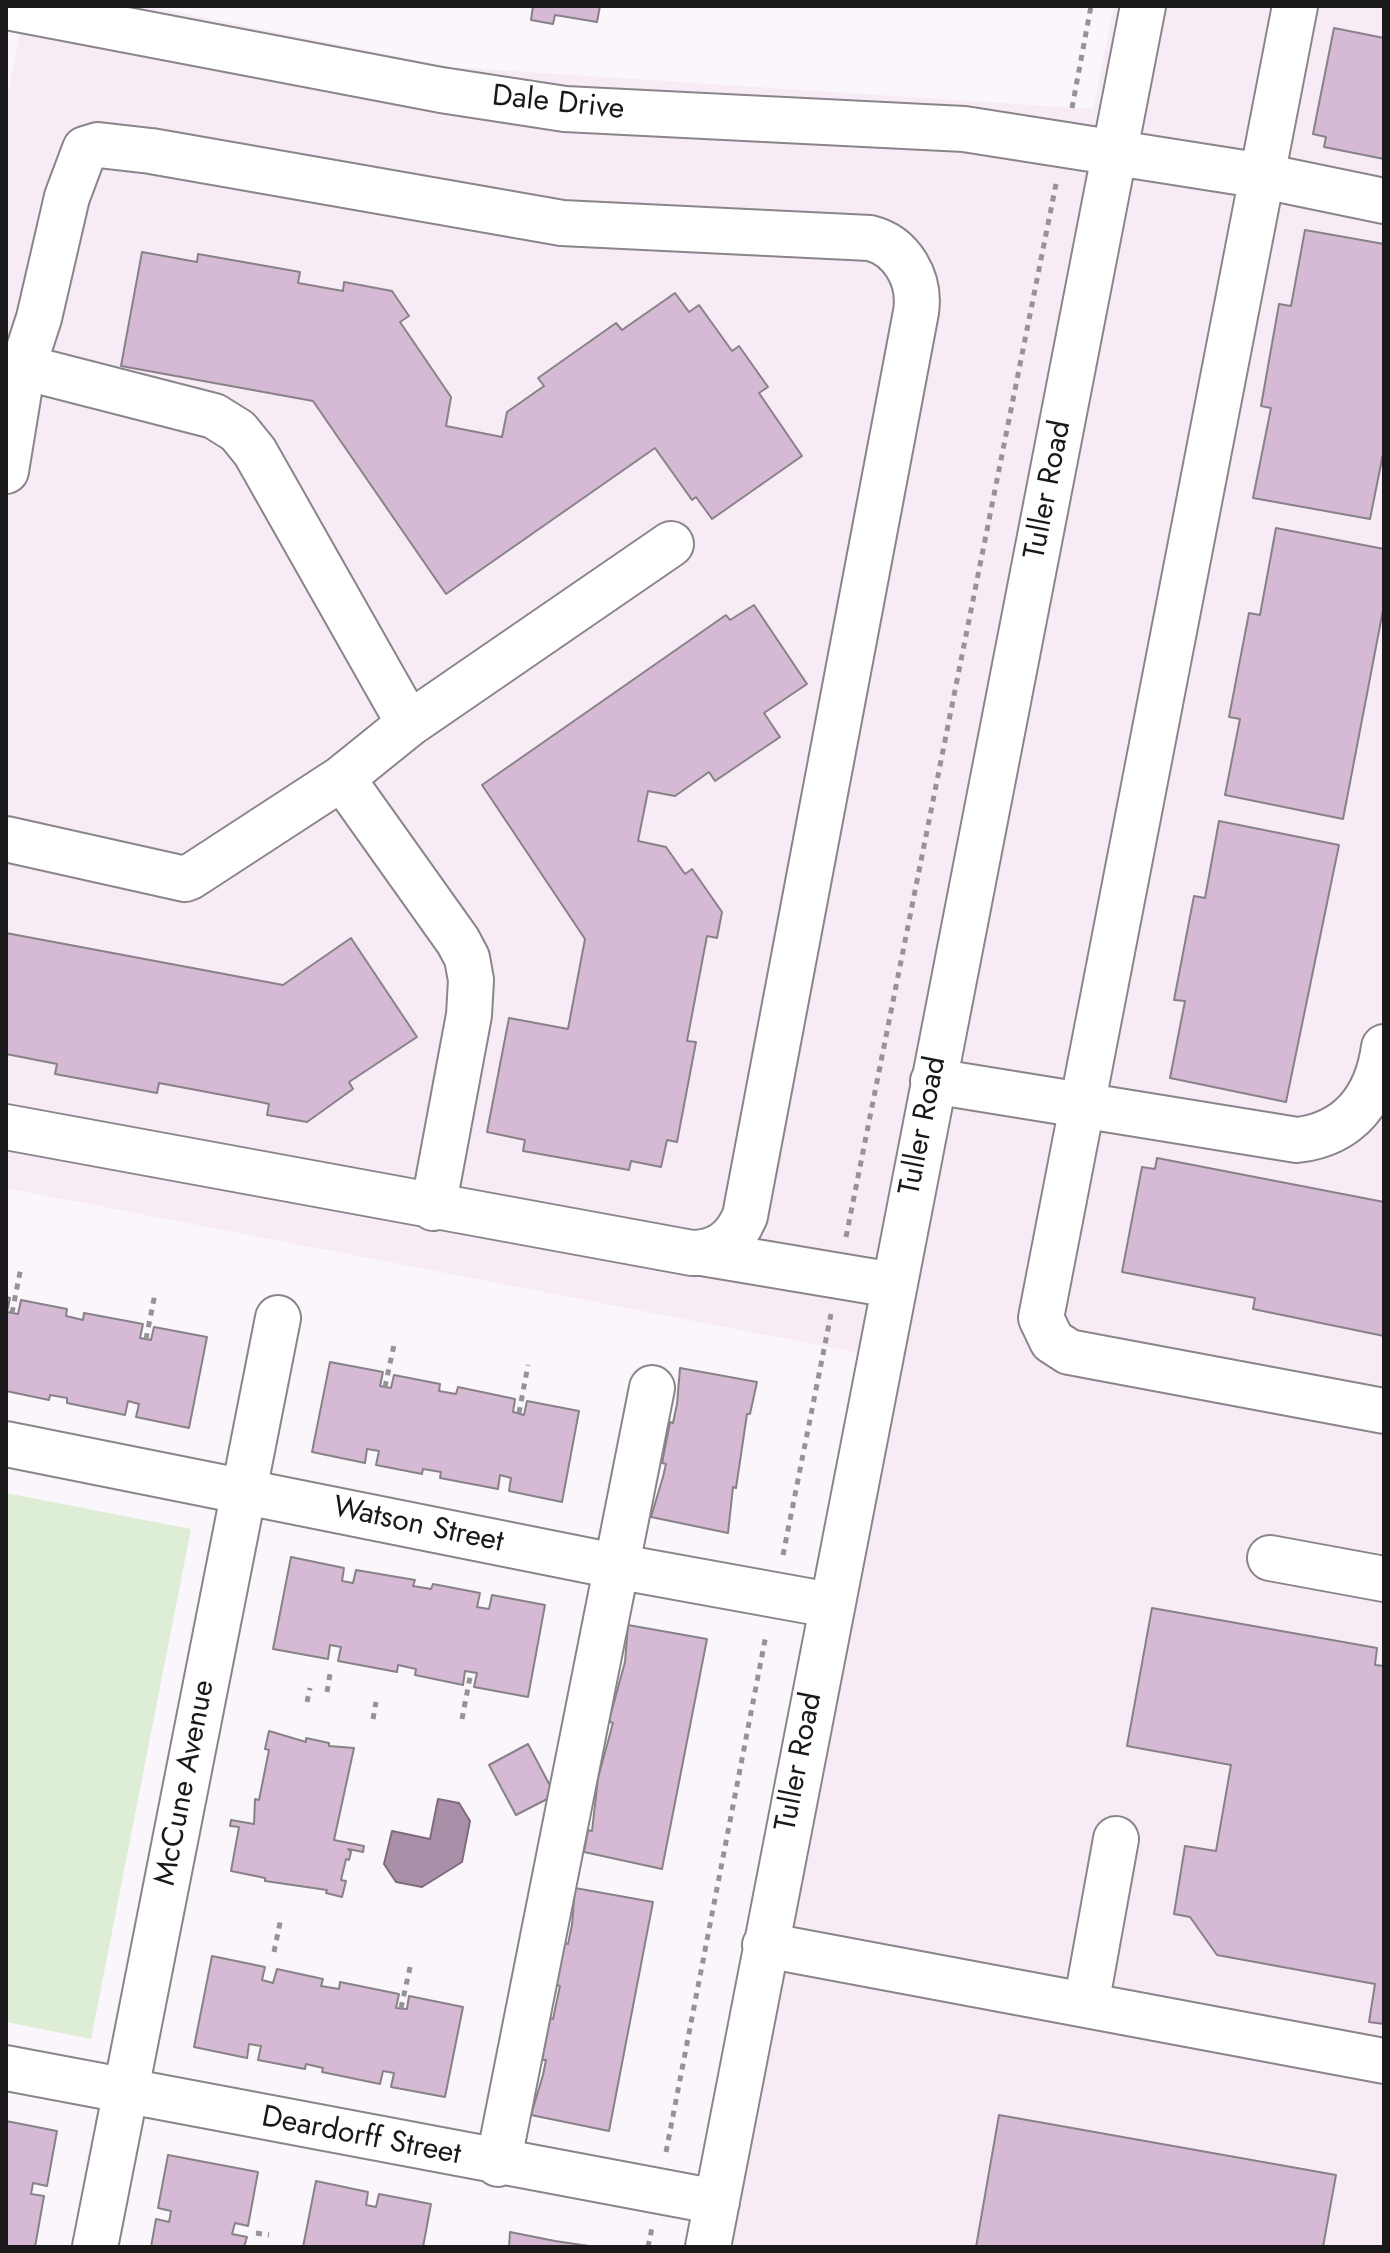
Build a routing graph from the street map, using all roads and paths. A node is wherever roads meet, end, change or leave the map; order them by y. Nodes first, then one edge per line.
1 (1091, 6) edge
2 (1143, 6) edge
3 (1295, 6) edge
4 (6, 7) edge
5 (1065, 144) junction
6 (1115, 153) junction
7 (1263, 176) junction
8 (1384, 201) edge
9 (23, 367) junction
10 (6, 471) edge
11 (671, 544) dead end
12 (409, 724) junction
13 (342, 778) junction
14 (6, 839) edge
15 (1384, 1047) edge
16 (933, 1081) junction
17 (1081, 1107) junction
18 (6, 1127) edge
19 (433, 1208) junction
20 (702, 1253) junction
21 (21, 1267) dead end
22 (838, 1276) junction
23 (893, 1285) junction
24 (155, 1294) dead end
25 (12, 1313) dead end
26 (278, 1318) dead end
27 (146, 1339) dead end
28 (395, 1340) dead end
29 (528, 1365) dead end
30 (385, 1387) dead end
31 (652, 1388) dead end
32 (1384, 1411) edge
33 (519, 1413) dead end
34 (6, 1444) edge
35 (243, 1490) junction
36 (785, 1543) dead end
37 (1270, 1558) dead end
38 (615, 1566) junction
39 (1384, 1579) edge
40 (830, 1605) junction
41 (768, 1628) dead end
42 (471, 1672) dead end
43 (330, 1674) dead end
44 (310, 1688) dead end
45 (327, 1692) dead end
46 (307, 1702) dead end
47 (376, 1702) dead end
48 (373, 1719) dead end
49 (462, 1719) dead end
50 (1116, 1839) dead end
51 (281, 1918) dead end
52 (765, 1945) junction
53 (274, 1952) dead end
54 (411, 1963) dead end
55 (1086, 2005) junction
56 (401, 2008) dead end
57 (1384, 2061) edge
58 (6, 2068) edge
59 (127, 2092) junction
60 (667, 2144) dead end
61 (498, 2164) junction
62 (717, 2202) junction
63 (652, 2226) dead end
64 (256, 2233) dead end
65 (269, 2235) dead end
66 (95, 2247) edge
67 (648, 2247) edge
68 (708, 2247) edge

1 - 5 path
2 - 6 street, Tuller Road
3 - 7 street
4 - 5 street, Dale Drive
5 - 6 street, Dale Drive
5 - 22 path
6 - 7 street, Dale Drive
6 - 16 street, Tuller Road
7 - 8 street, Dale Drive
7 - 17 street
9 - 10 street
9 - 12 street
9 - 20 street
11 - 12 street
12 - 13 street
13 - 14 street
13 - 19 street
15 - 17 street
16 - 17 street
16 - 23 street, Tuller Road
17 - 32 street
18 - 19 street
19 - 20 street
20 - 22 street
21 - 25 path
22 - 23 street
22 - 36 path
23 - 40 street, Tuller Road
24 - 27 path
26 - 35 street, McCune Avenue
28 - 30 path
29 - 33 path
31 - 38 street
34 - 35 street, Watson Street
35 - 38 street, Watson Street
35 - 59 street, McCune Avenue
37 - 39 street
38 - 40 street, Watson Street
38 - 61 street
40 - 52 street, Tuller Road
41 - 60 path
42 - 49 path
43 - 45 path
44 - 46 path
47 - 48 path
50 - 55 street
51 - 53 path
52 - 55 street
52 - 62 street, Tuller Road
54 - 56 path
55 - 57 street
58 - 59 street, Deardorff Street
59 - 61 street, Deardorff Street
59 - 66 street, McCune Avenue
61 - 62 street, Deardorff Street
62 - 68 street, Tuller Road
63 - 67 path
64 - 65 path

